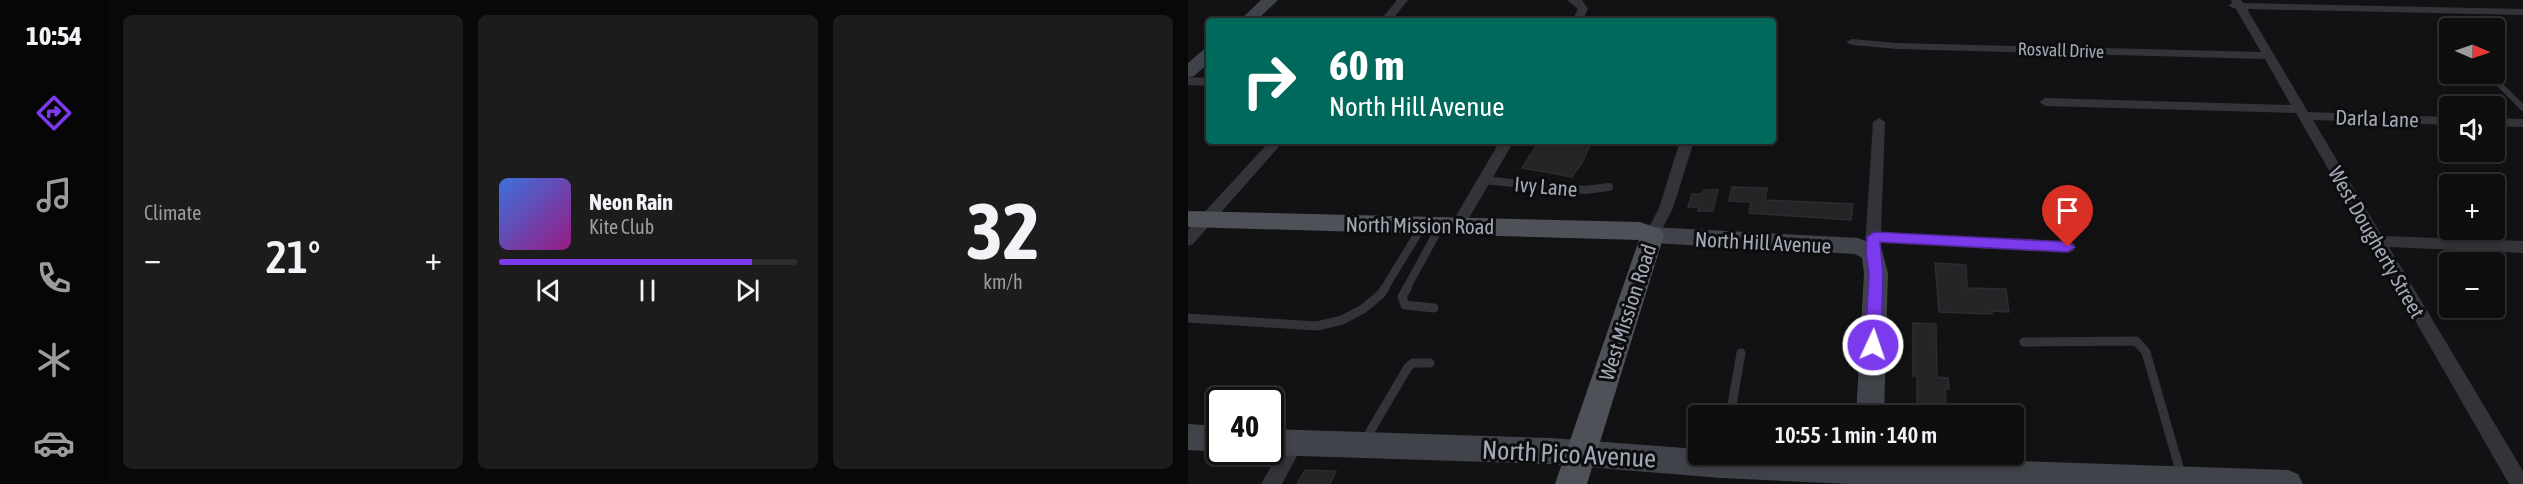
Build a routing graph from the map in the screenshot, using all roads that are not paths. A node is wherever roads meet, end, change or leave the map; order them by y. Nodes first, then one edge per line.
1 (1270, 0) edge
2 (1403, 0) edge
3 (1572, 0) edge
4 (2234, 4) edge
5 (2523, 12) edge
6 (1249, 18) edge
7 (1387, 18) edge
8 (1578, 18) edge
9 (1852, 42) dead end
10 (2269, 56) junction
11 (1206, 57) edge
12 (1188, 72) edge
13 (1188, 81) edge
14 (1206, 82) edge
15 (2498, 84) edge
16 (2045, 102) dead end
17 (2523, 108) edge
18 (2303, 112) junction
19 (2439, 120) edge
20 (1879, 122) dead end
21 (2505, 122) edge
22 (2523, 123) edge
23 (1274, 144) edge
24 (1505, 144) edge
25 (1686, 144) edge
26 (1483, 180) junction
27 (1609, 187) dead end
28 (1197, 220) edge
29 (1440, 226) junction
30 (1652, 235) junction
31 (1188, 240) edge
32 (2376, 241) junction
33 (1873, 245) junction
34 (2068, 247) dead end
35 (2523, 247) edge
36 (1434, 309) dead end
37 (1188, 318) edge
38 (2024, 342) dead end
39 (1741, 353) dead end
40 (1430, 363) dead end
41 (1732, 405) edge
42 (1870, 405) edge
43 (1188, 437) edge
44 (1206, 438) edge
45 (1284, 443) edge
46 (1363, 444) junction
47 (1581, 452) junction
48 (1688, 457) edge
49 (1277, 465) edge
50 (1802, 465) edge
51 (1868, 470) edge
52 (2172, 482) edge
53 (1271, 484) edge
54 (1571, 484) edge
55 (2289, 484) edge
56 (2520, 484) edge

1 - 6 street
2 - 7 street
3 - 8 street
4 - 5 street
4 - 10 street, West Dougherty Street
9 - 10 street, Rosvall Drive
10 - 18 street, West Dougherty Street
11 - 12 street
13 - 14 street
15 - 17 lane
16 - 18 street, Darla Lane
18 - 19 street, Darla Lane
18 - 32 street, West Dougherty Street
20 - 33 street
21 - 22 street
23 - 28 street
24 - 26 street
25 - 30 street, West Mission Road
26 - 27 lane, Ivy Lane
26 - 29 street
28 - 29 main road, North Mission Road
28 - 31 street
29 - 30 main road, North Mission Road
29 - 36 lane
29 - 37 lane
30 - 33 street, North Hill Avenue
30 - 47 main road, West Mission Road
32 - 35 street
32 - 56 street, West Dougherty Street
33 - 34 street, North Hill Avenue
33 - 42 street
38 - 52 lane
39 - 41 lane
40 - 46 lane
43 - 44 street
45 - 46 street, North Pico Avenue
46 - 47 street, North Pico Avenue
47 - 48 street, North Pico Avenue
47 - 54 main road, West Mission Road
49 - 53 street
50 - 51 street, North Pico Avenue
51 - 52 street, North Pico Avenue
52 - 55 street, North Pico Avenue

